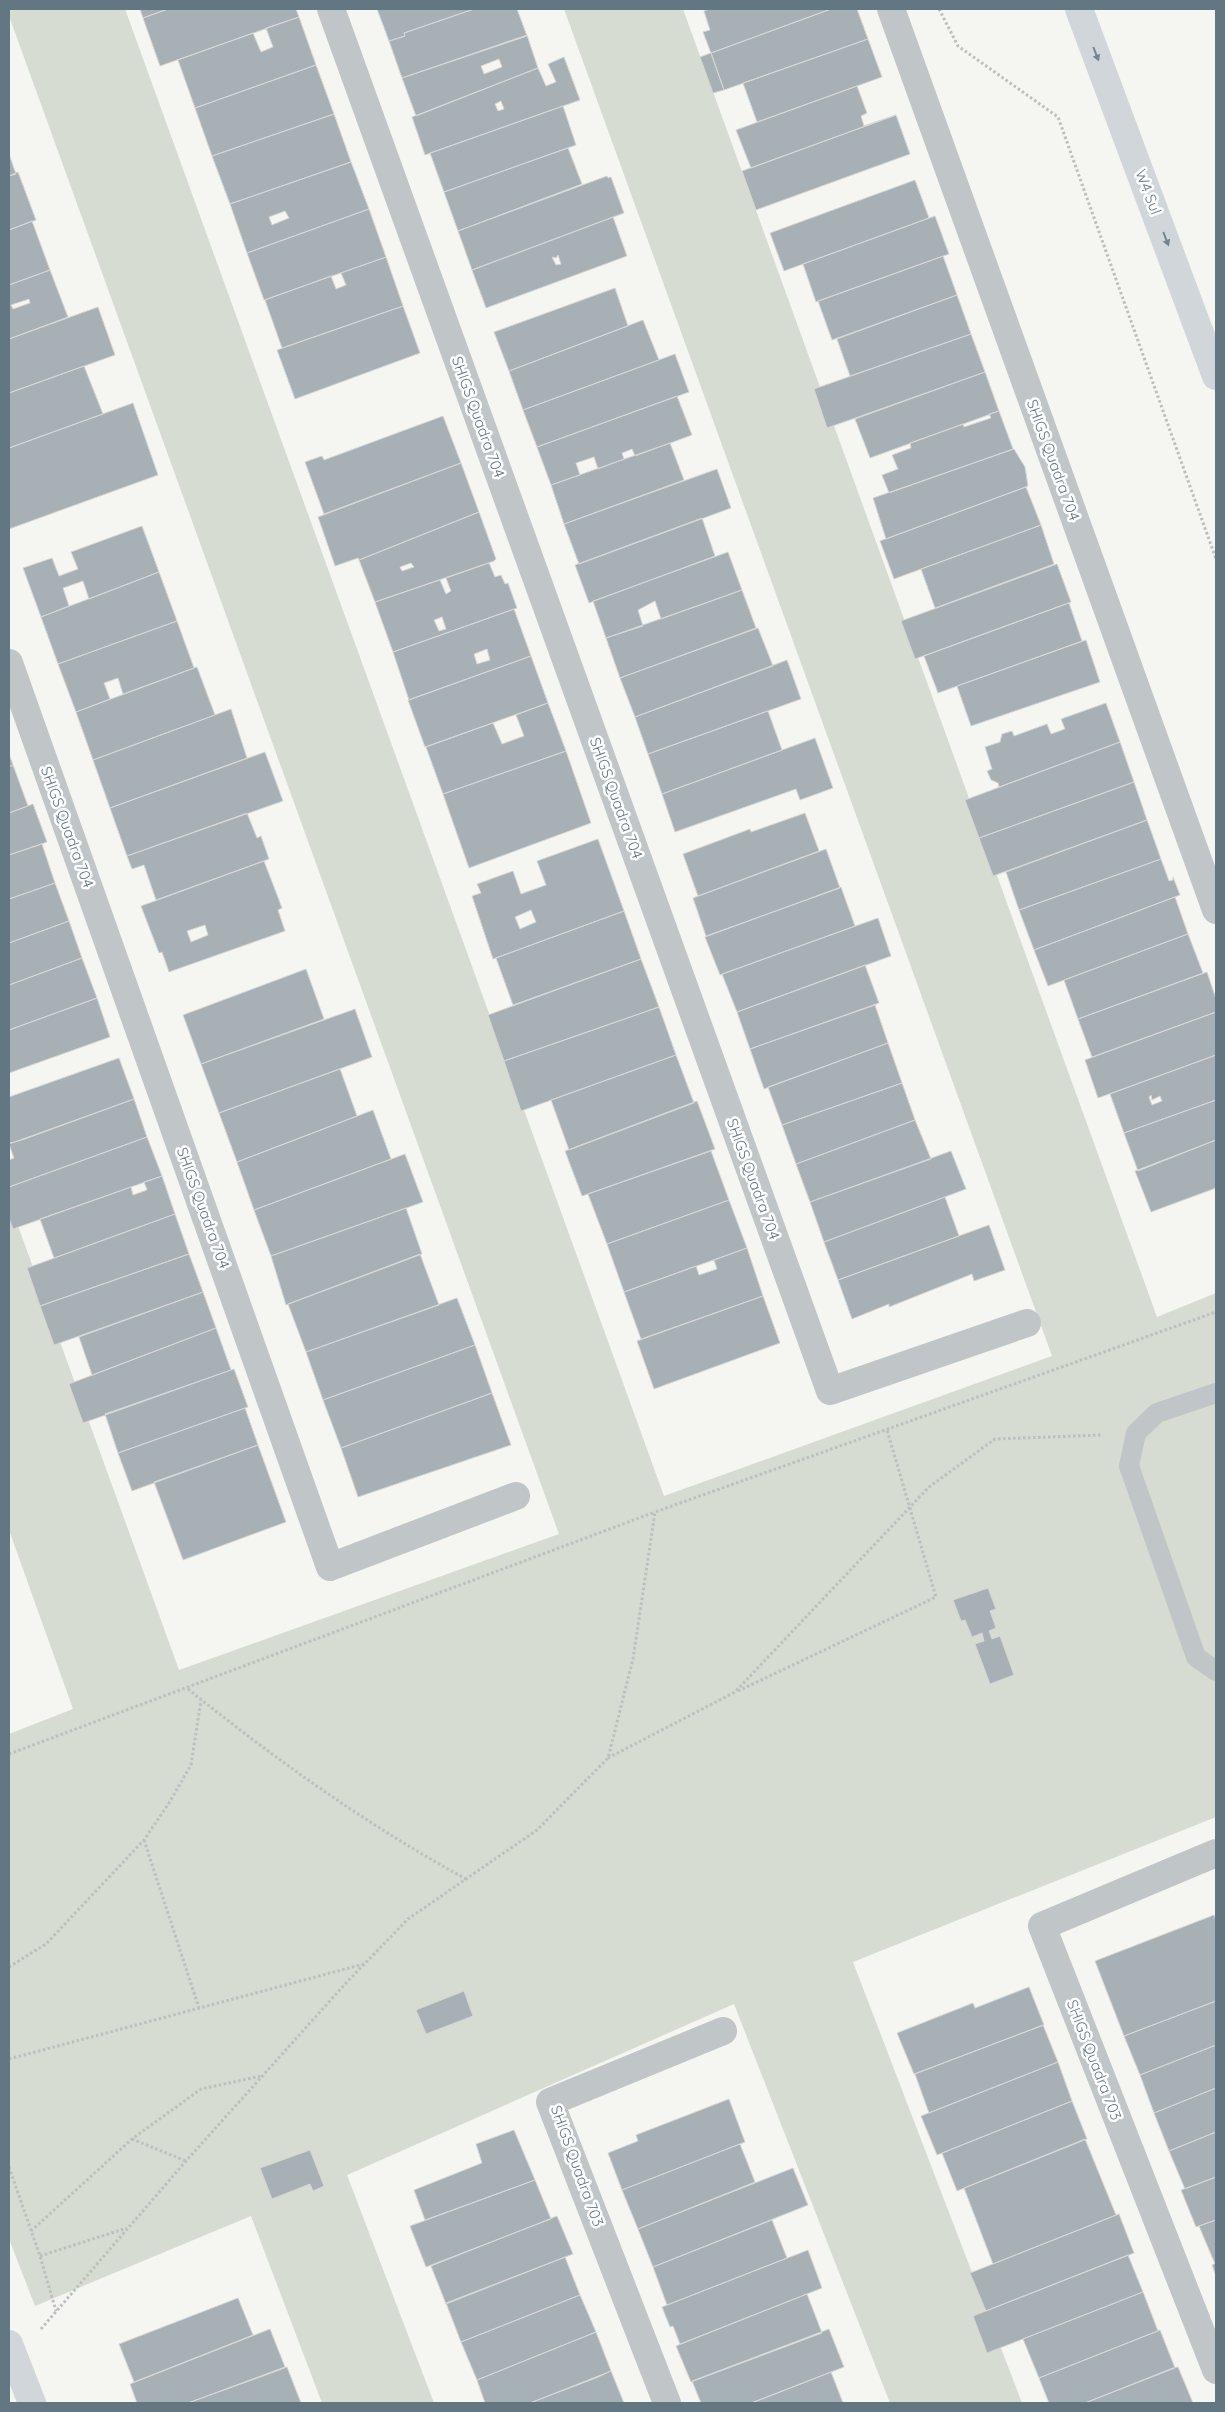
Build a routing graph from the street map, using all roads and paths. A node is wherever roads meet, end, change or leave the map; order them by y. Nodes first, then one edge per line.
1 (330, 9) edge
2 (891, 9) edge
3 (940, 9) edge
4 (1079, 9) edge
5 (1216, 376) edge
6 (1216, 559) edge
7 (9, 662) edge
8 (1216, 910) edge
9 (1216, 1312) edge
10 (1027, 1323) dead end
11 (1216, 1393) edge
12 (887, 1429) junction
13 (1136, 1433) junction
14 (516, 1496) dead end
15 (909, 1507) junction
16 (655, 1512) junction
17 (1216, 1671) edge
18 (187, 1688) junction
19 (735, 1692) junction
20 (201, 1700) junction
21 (9, 1754) edge
22 (608, 1758) junction
23 (144, 1840) junction
24 (1216, 1852) edge
25 (466, 1879) junction
26 (365, 1963) junction
27 (9, 1967) edge
28 (199, 2008) junction
29 (724, 2032) dead end
30 (9, 2058) edge
31 (262, 2076) junction
32 (132, 2138) junction
33 (186, 2161) junction
34 (9, 2167) edge
35 (128, 2228) junction
36 (31, 2232) junction
37 (40, 2256) junction
38 (56, 2312) junction
39 (12, 2352) edge
40 (1216, 2370) edge
41 (32, 2403) edge
42 (667, 2403) edge

1 - 10 street, SHIGS Quadra 704
2 - 8 street, SHIGS Quadra 704
3 - 6 path
4 -> 5 main road, W4 Sul
7 - 14 street, SHIGS Quadra 704
9 - 12 path
11 - 13 lane
12 - 15 path
12 - 16 path
13 - 15 path
13 - 17 lane
15 - 19 path
15 - 19 path
16 - 18 path
16 - 22 path
18 - 20 path
18 - 21 path
19 - 22 path
20 - 23 path
20 - 25 path
22 - 25 path
23 - 27 path
23 - 28 path
24 - 40 street, SHIGS Quadra 703
25 - 26 path
26 - 28 path
26 - 31 path
28 - 30 path
29 - 42 street, SHIGS Quadra 703
31 - 32 path
31 - 33 path
32 - 33 path
32 - 36 path
33 - 35 path
34 - 36 path
35 - 37 path
35 - 38 path
36 - 37 path
37 - 38 path
38 - 39 path
39 - 41 main road

